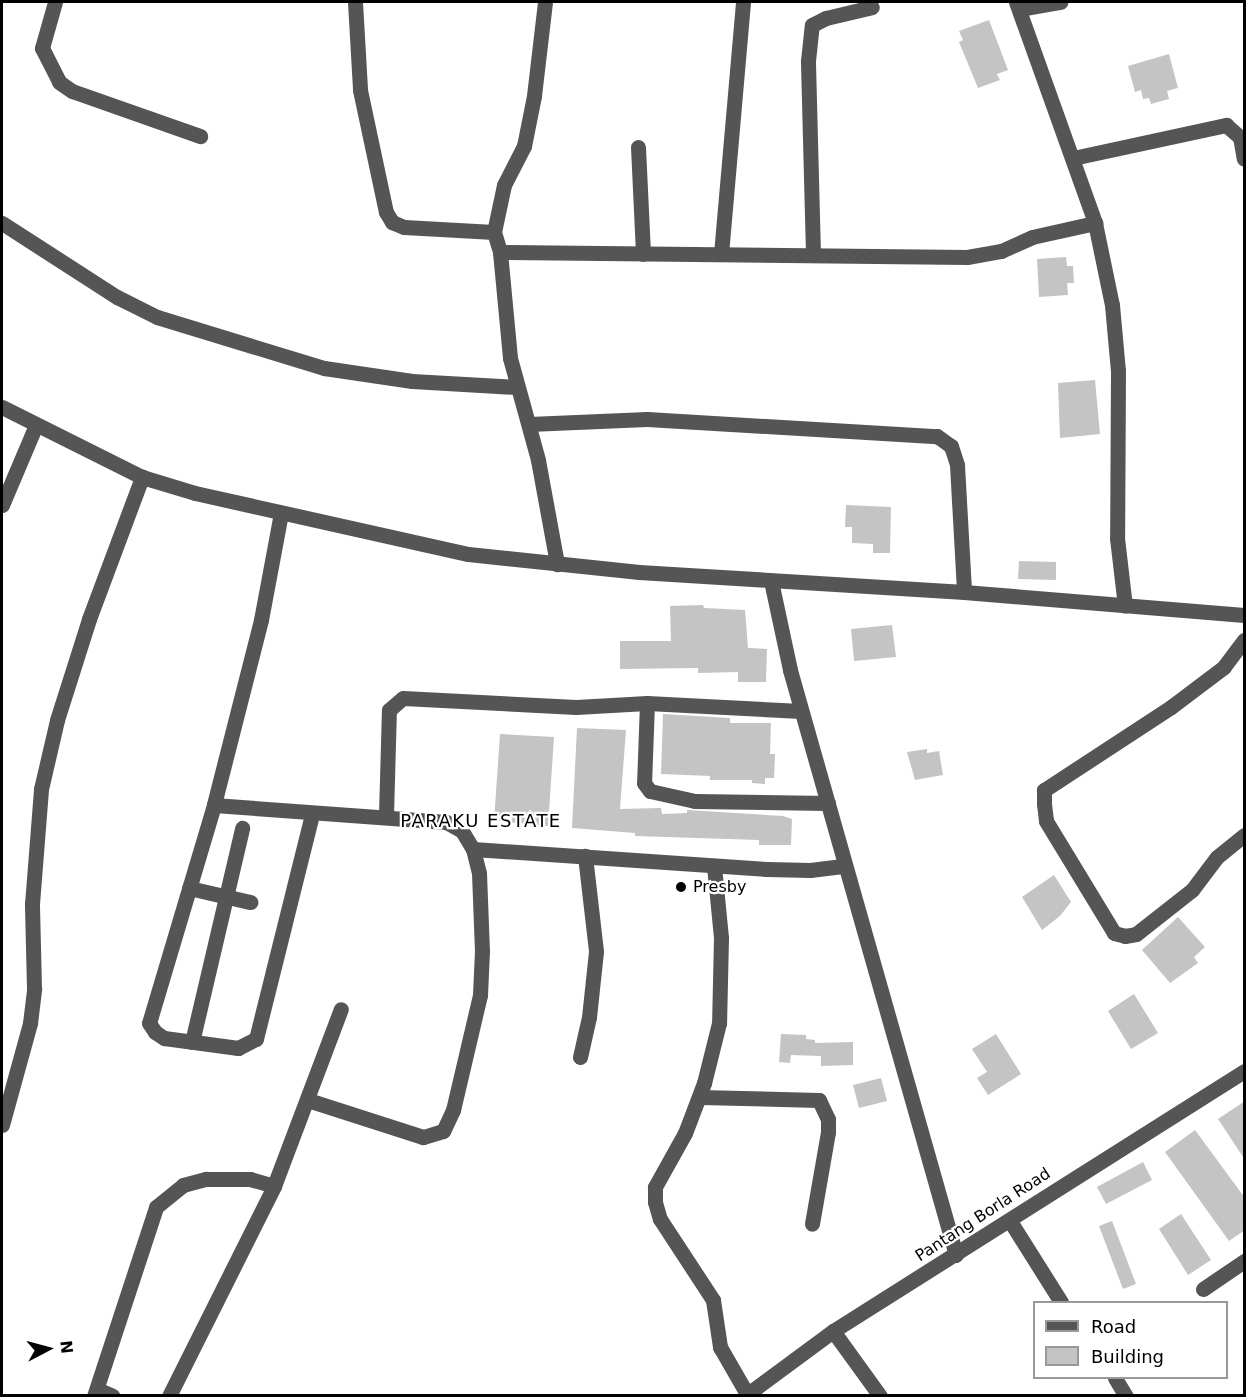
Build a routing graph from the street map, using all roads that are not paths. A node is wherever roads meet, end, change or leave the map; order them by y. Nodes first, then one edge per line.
1 (55, 2) edge
2 (355, 2) edge
3 (545, 2) edge
4 (743, 2) edge
5 (1060, 2) edge
6 (1017, 5) edge
7 (872, 7) dead end
8 (200, 136) dead end
9 (638, 147) dead end
10 (1073, 158) junction
11 (1245, 159) edge
12 (2, 223) edge
13 (1095, 223) junction
14 (494, 232) junction
15 (500, 252) junction
16 (643, 254) junction
17 (721, 254) junction
18 (813, 254) junction
19 (517, 387) junction
20 (2, 407) edge
21 (36, 424) junction
22 (529, 424) junction
23 (142, 477) junction
24 (2, 505) edge
25 (282, 513) junction
26 (557, 564) junction
27 (771, 581) junction
28 (964, 592) junction
29 (1125, 606) junction
30 (1245, 615) edge
31 (1245, 640) edge
32 (647, 703) junction
33 (801, 711) junction
34 (828, 803) junction
35 (214, 806) junction
36 (312, 814) junction
37 (386, 816) junction
38 (242, 828) dead end
39 (1245, 836) edge
40 (473, 849) junction
41 (585, 856) junction
42 (714, 866) junction
43 (845, 866) junction
44 (189, 888) junction
45 (225, 896) junction
46 (250, 902) dead end
47 (341, 1009) dead end
48 (192, 1042) junction
49 (580, 1057) dead end
50 (1245, 1071) edge
51 (699, 1097) junction
52 (308, 1100) junction
53 (2, 1125) edge
54 (274, 1186) junction
55 (1010, 1221) junction
56 (812, 1224) dead end
57 (956, 1255) junction
58 (1245, 1261) edge
59 (1203, 1289) dead end
60 (1060, 1301) edge
61 (833, 1331) junction
62 (1115, 1379) edge
63 (96, 1392) edge
64 (113, 1395) edge
65 (170, 1395) edge
66 (746, 1395) edge
67 (880, 1395) edge
68 (1126, 1395) edge

1 - 8 street
2 - 14 street
3 - 14 street
4 - 17 street
5 - 6 street
6 - 10 street
7 - 18 street
9 - 16 street
10 - 11 street
10 - 13 street
12 - 19 street
13 - 18 street
13 - 29 street
14 - 15 street
15 - 16 street
15 - 19 street
16 - 17 street
17 - 18 street
19 - 22 street
20 - 21 street
21 - 23 street
21 - 24 street
22 - 26 street
22 - 28 street
23 - 25 street
23 - 53 street
25 - 26 street
25 - 35 street
26 - 27 street
27 - 28 street
27 - 33 street
28 - 29 street
29 - 30 street
31 - 39 street
32 - 33 street
32 - 34 street
32 - 37 street
33 - 34 street
34 - 43 street
35 - 36 street
35 - 44 street
36 - 37 street
36 - 48 street
37 - 40 street
38 - 45 street
40 - 41 street
40 - 52 street
41 - 42 street
41 - 49 street
42 - 43 street
42 - 51 street
43 - 57 street
44 - 45 street
44 - 48 street
45 - 46 street
45 - 48 street
47 - 52 street
50 - 55 street, Pantang Borla Road
51 - 56 street
51 - 66 street
52 - 54 street
54 - 63 street
54 - 65 street
55 - 57 street, Pantang Borla Road
55 - 60 street
57 - 61 street, Pantang Borla Road
58 - 59 street
61 - 66 street, Pantang Borla Road
61 - 67 street
62 - 68 street
63 - 64 street

